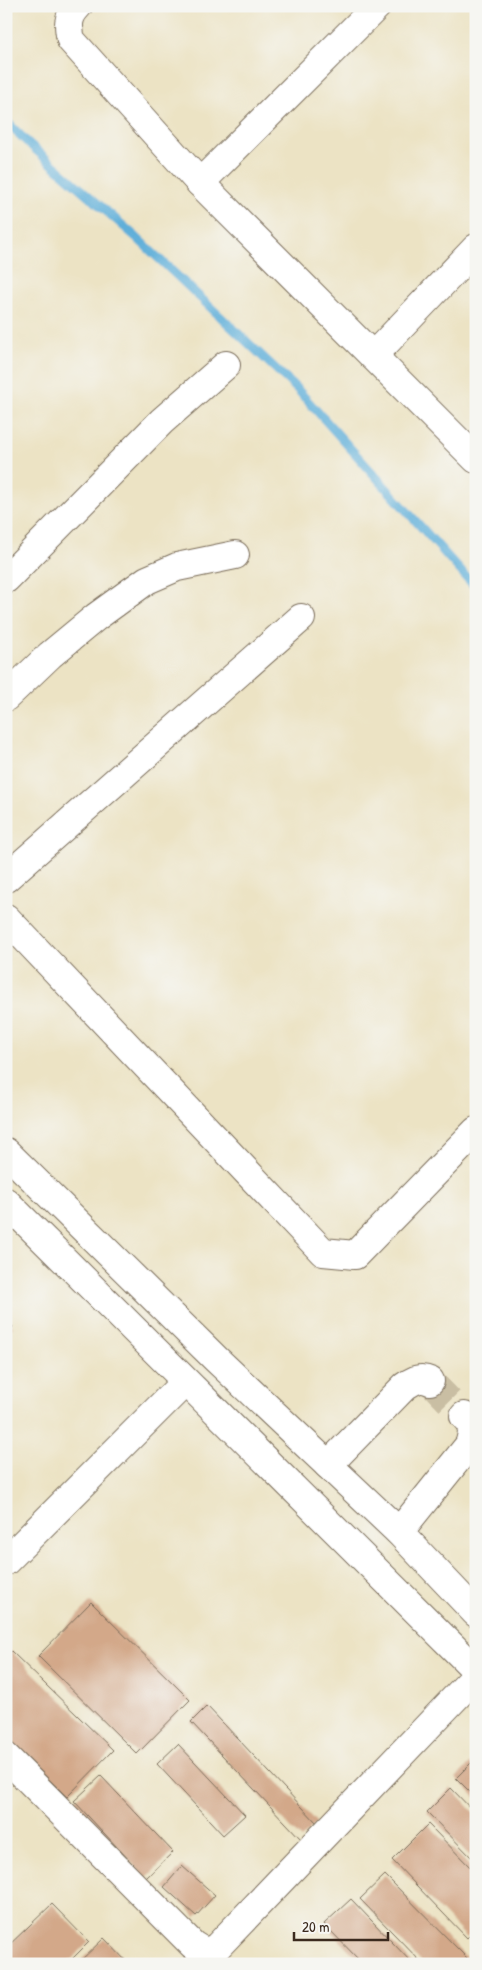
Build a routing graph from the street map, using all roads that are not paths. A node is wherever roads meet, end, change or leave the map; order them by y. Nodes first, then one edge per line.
1 (78, 6) edge
2 (376, 6) edge
3 (200, 183) junction
4 (476, 248) edge
5 (373, 356) junction
6 (226, 365) dead end
7 (476, 459) edge
8 (235, 556) dead end
9 (6, 579) edge
10 (300, 618) dead end
11 (6, 697) edge
12 (6, 878) edge
13 (6, 918) edge
14 (476, 1131) edge
15 (6, 1152) edge
16 (6, 1202) edge
17 (430, 1381) dead end
18 (185, 1382) junction
19 (464, 1416) tunnel mouth
20 (328, 1465) junction
21 (399, 1532) junction
22 (6, 1561) edge
23 (476, 1613) edge
24 (476, 1670) edge
25 (476, 1676) edge
26 (6, 1757) edge

1 - 3 street
2 - 3 street
3 - 5 street
4 - 5 street
5 - 7 street
6 - 9 street
8 - 11 street
10 - 12 street
13 - 14 street
15 - 20 street
16 - 18 street
17 - 20 street
18 - 22 street
18 - 24 street
19 - 21 street
20 - 21 street
21 - 23 street
25 - 26 street

